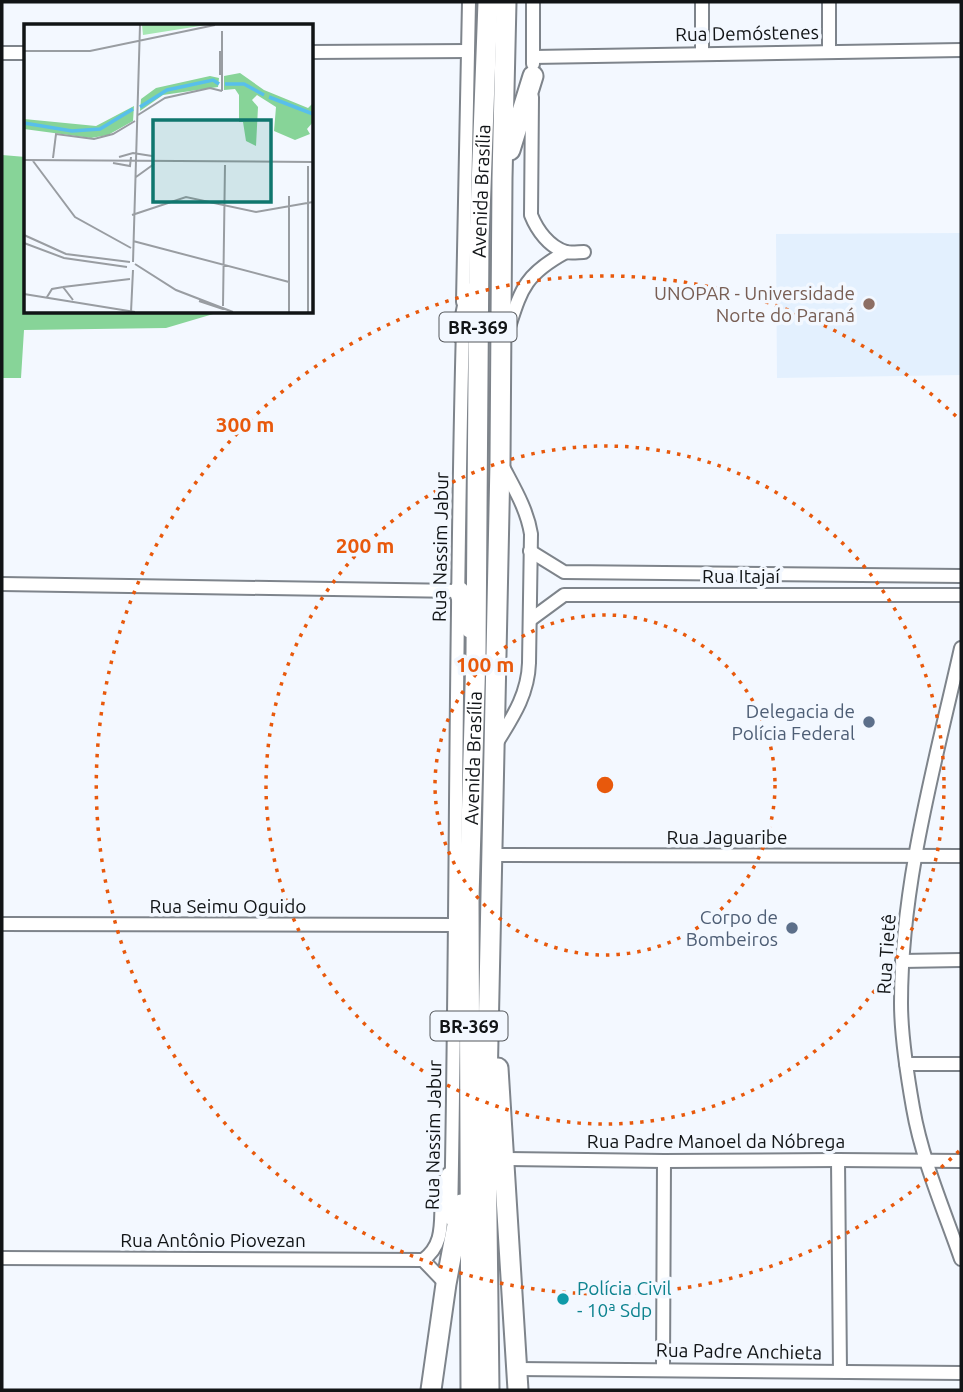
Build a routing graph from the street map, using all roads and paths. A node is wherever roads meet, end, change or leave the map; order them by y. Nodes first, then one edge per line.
1 (469, 2) edge
2 (488, 2) edge
3 (506, 2) edge
4 (533, 2) edge
5 (702, 2) edge
6 (829, 2) edge
7 (961, 50) edge
8 (468, 51) junction
9 (829, 51) junction
10 (313, 52) edge
11 (24, 53) edge
12 (702, 53) junction
13 (2, 54) edge
14 (533, 66) junction
15 (502, 178) junction
16 (479, 240) junction
17 (566, 252) junction
18 (584, 252) dead end
19 (463, 334) junction
20 (500, 353) junction
21 (500, 462) junction
22 (530, 551) junction
23 (564, 572) junction
24 (961, 576) edge
25 (2, 584) edge
26 (459, 591) junction
27 (564, 595) junction
28 (961, 595) edge
29 (530, 620) junction
30 (961, 648) edge
31 (476, 652) junction
32 (494, 747) junction
33 (493, 855) junction
34 (915, 856) junction
35 (961, 856) edge
36 (2, 924) edge
37 (455, 925) junction
38 (490, 952) junction
39 (961, 960) edge
40 (902, 961) junction
41 (961, 1064) edge
42 (906, 1065) junction
43 (469, 1155) junction
44 (505, 1159) junction
45 (838, 1160) junction
46 (664, 1161) junction
47 (926, 1161) junction
48 (961, 1161) edge
49 (452, 1168) junction
50 (2, 1258) edge
51 (961, 1259) edge
52 (423, 1261) junction
53 (451, 1261) junction
54 (446, 1284) junction
55 (517, 1368) junction
56 (663, 1369) junction
57 (840, 1371) junction
58 (961, 1373) edge
59 (431, 1390) edge
60 (471, 1390) edge
61 (489, 1390) edge
62 (518, 1390) edge

1 - 8 street, Rua Nassim Jabur
2 - 16 highway, Avenida Brasília / BR-369
3 - 15 highway, Avenida Brasília / BR-369
4 - 14 street
5 - 12 street
6 - 9 street
7 - 9 street, Rua Demóstenes
8 - 10 street
8 - 19 street, Rua Nassim Jabur
9 - 12 street, Rua Demóstenes
11 - 13 street
12 - 14 street, Rua Demóstenes
14 - 15 highway
14 - 17 street
15 - 20 highway, Avenida Brasília / BR-369
16 - 19 highway
16 - 31 highway, Avenida Brasília / BR-369
17 - 18 street
17 - 20 street
19 - 26 street, Rua Nassim Jabur
20 - 21 highway, Avenida Brasília / BR-369
21 - 22 street
21 - 32 highway, Avenida Brasília / BR-369
22 - 23 street
22 - 29 street
23 - 24 street, Rua Itajaí
23 - 27 street
25 - 26 street
26 - 31 highway
26 - 37 street, Rua Nassim Jabur
27 - 28 street, Rua Itajaí
27 - 29 street
29 - 32 street
30 - 34 street, Rua Tietê
31 - 43 highway, Avenida Brasília / BR-369
32 - 33 highway, Avenida Brasília / BR-369
33 - 34 street, Rua Jaguaribe
33 - 38 highway, Avenida Brasília / BR-369
34 - 35 street, Rua Jaguaribe
34 - 40 street, Rua Tietê
36 - 37 street, Rua Seimu Oguido
37 - 49 street, Rua Nassim Jabur
38 - 44 highway
38 - 61 highway, Avenida Brasília / BR-369
39 - 40 street
40 - 42 street, Rua Tietê
41 - 42 street
42 - 47 street, Rua Tietê
43 - 53 highway
43 - 60 highway, Avenida Brasília / BR-369
44 - 46 street, Rua Padre Manoel da Nóbrega
44 - 55 highway
45 - 46 street, Rua Padre Manoel da Nóbrega
45 - 47 street, Rua Padre Manoel da Nóbrega
45 - 57 street
46 - 56 street
47 - 48 street, Rua Padre Manoel da Nóbrega
47 - 51 street, Rua Tietê
49 - 52 street
49 - 53 street, Rua Nassim Jabur
50 - 52 street, Rua Antônio Piovezan
52 - 54 street
53 - 54 highway
54 - 59 highway
55 - 56 street, Rua Padre Anchieta
55 - 62 highway
56 - 57 street, Rua Padre Anchieta
57 - 58 street, Rua Padre Anchieta

